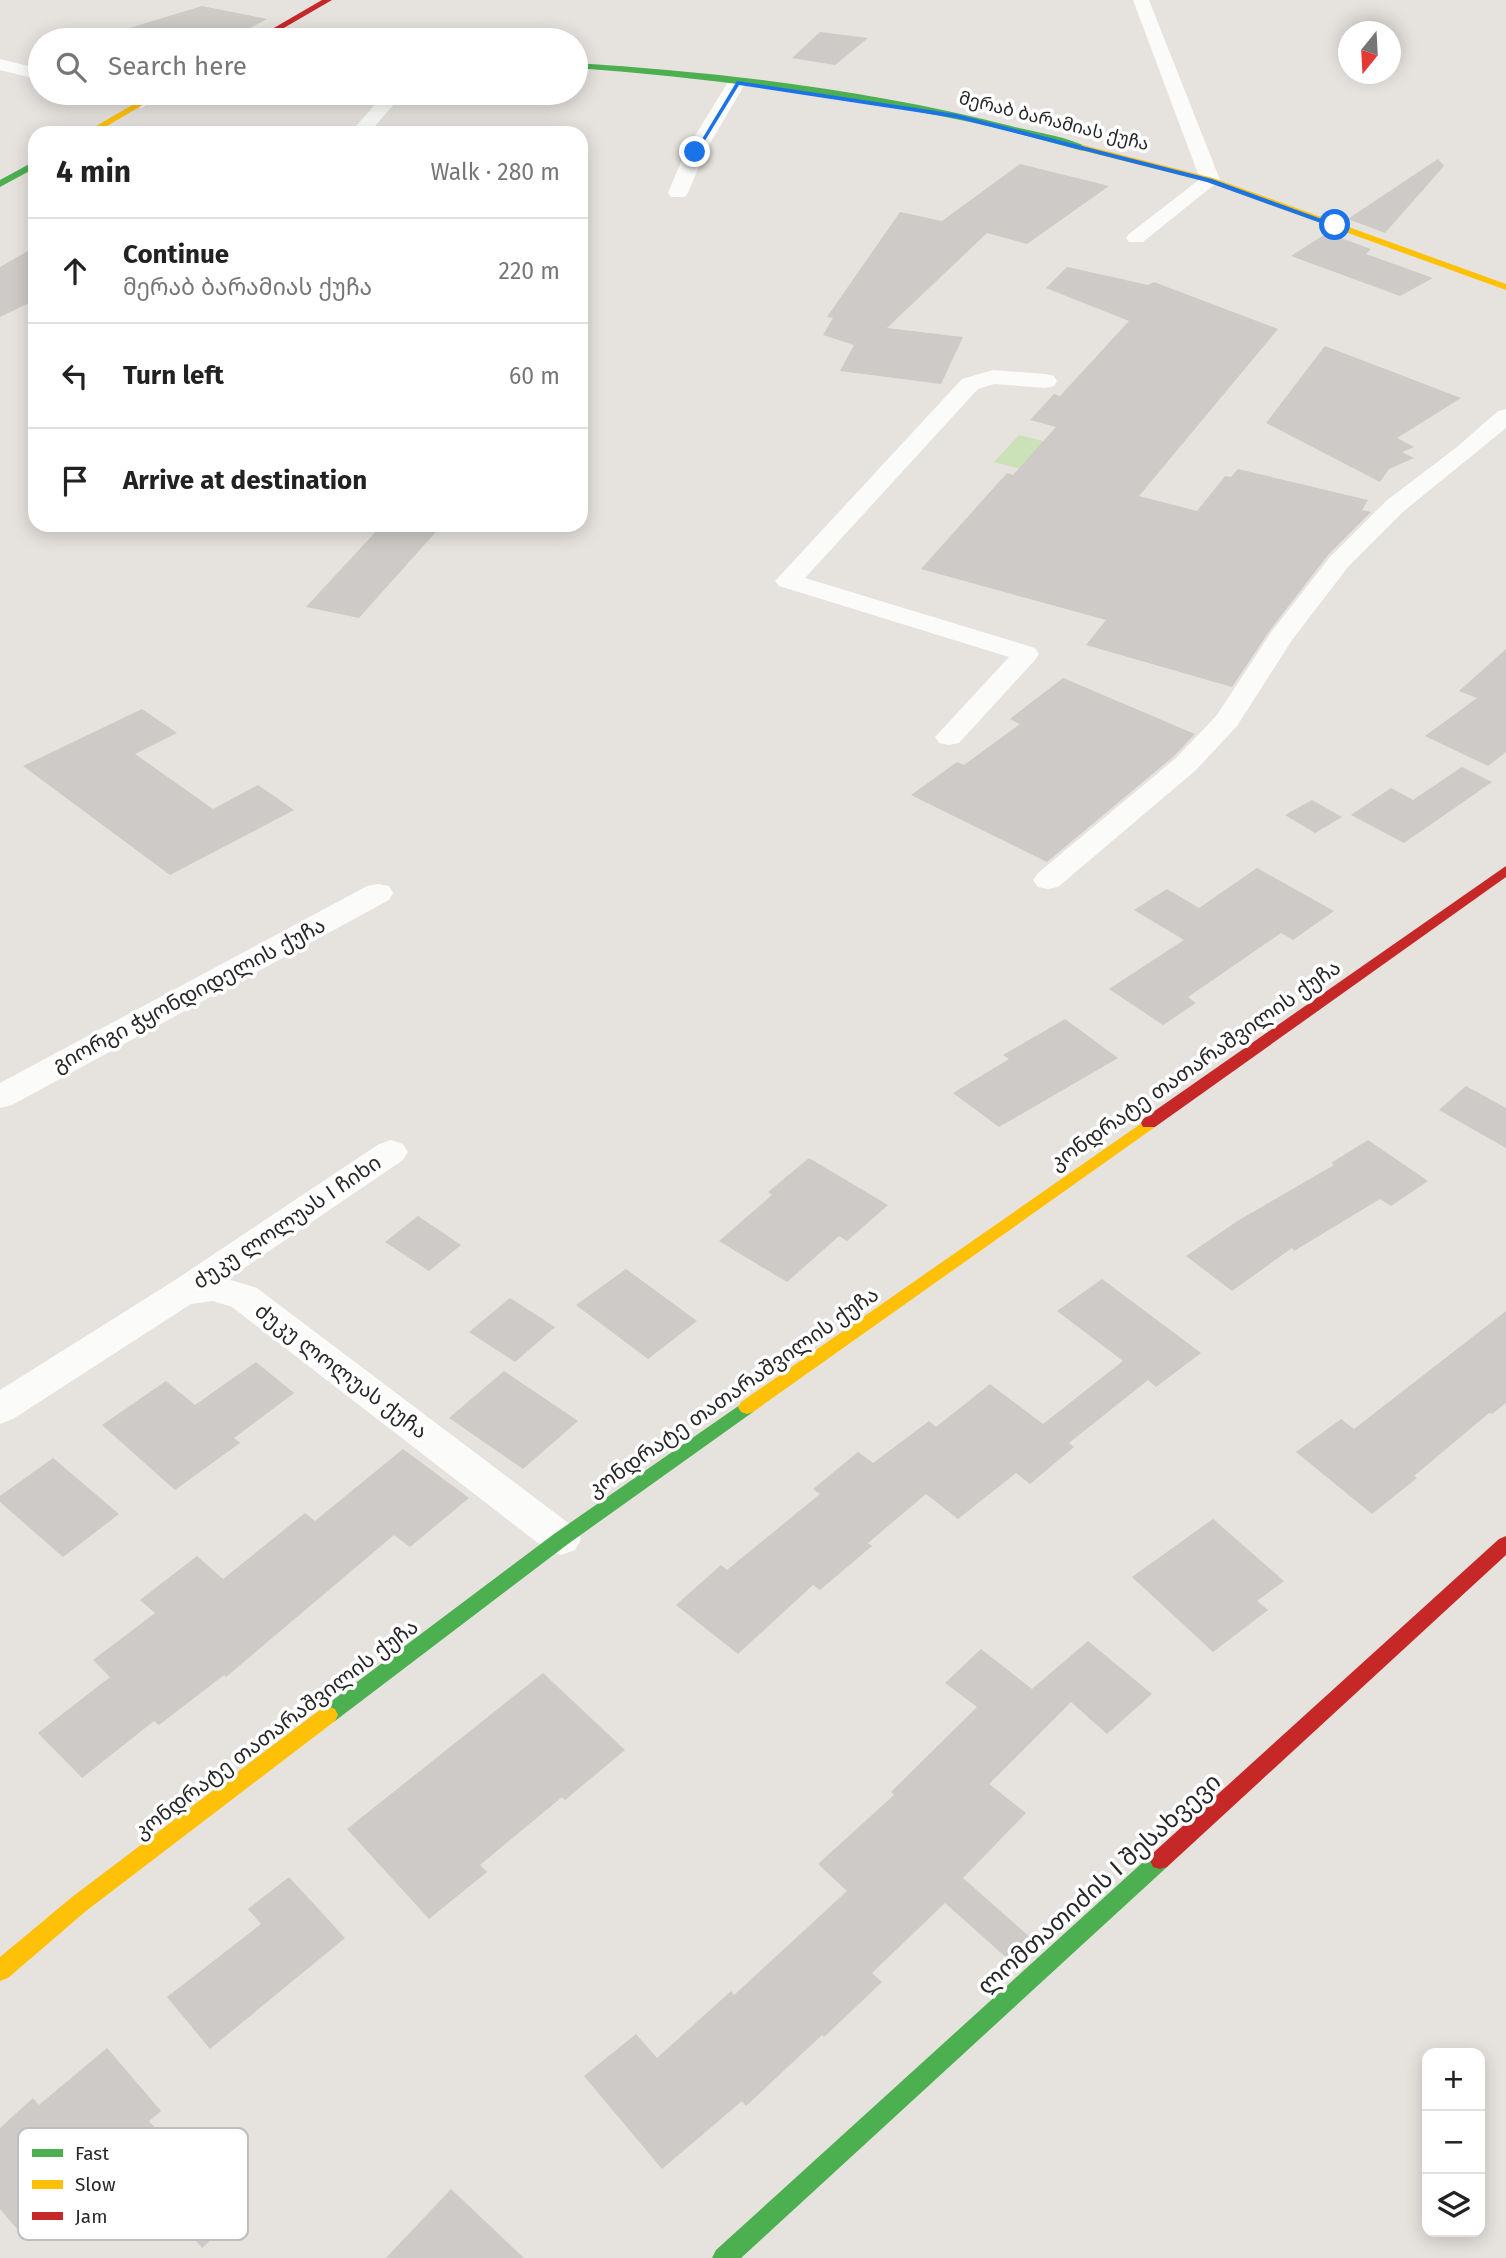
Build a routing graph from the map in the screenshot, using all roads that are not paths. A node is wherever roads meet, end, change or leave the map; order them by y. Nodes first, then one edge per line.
1 (328, 0) edge
2 (1141, 0) edge
3 (279, 28) edge
4 (0, 64) edge
5 (588, 66) edge
6 (28, 72) edge
7 (737, 82) junction
8 (137, 105) edge
9 (384, 105) edge
10 (100, 126) edge
11 (365, 126) edge
12 (28, 167) edge
13 (1210, 180) junction
14 (0, 184) edge
15 (678, 192) dead end
16 (1136, 238) dead end
17 (1506, 287) edge
18 (1046, 382) dead end
19 (1506, 416) edge
20 (949, 737) dead end
21 (1506, 870) edge
22 (1048, 880) dead end
23 (377, 893) dead end
24 (0, 1097) edge
25 (391, 1152) dead end
26 (183, 1292) junction
27 (0, 1409) edge
28 (561, 1539) junction
29 (1506, 1544) edge
30 (0, 1971) edge
31 (724, 2258) edge

1 - 3 street
2 - 13 street
4 - 6 street
5 - 7 street, მერაბ ბარამიას ქუჩა
7 - 13 street, მერაბ ბარამიას ქუჩა
7 - 15 street
8 - 10 street
9 - 11 street
12 - 14 street
13 - 16 street
13 - 17 street, მერაბ ბარამიას ქუჩა
18 - 20 street
19 - 22 street
21 - 28 street, კონდრატე თათარაშვილის ქუჩა
23 - 24 street, გიორგი ჭყონდიდელის ქუჩა
25 - 26 street, ძუკუ ლოლუას I ჩიხი
26 - 27 street, ძუკუ ლოლუას ქუჩა
26 - 28 street, ძუკუ ლოლუას ქუჩა
28 - 30 street, კონდრატე თათარაშვილის ქუჩა
29 - 31 street, ლომთათიძის I შესახვევი

